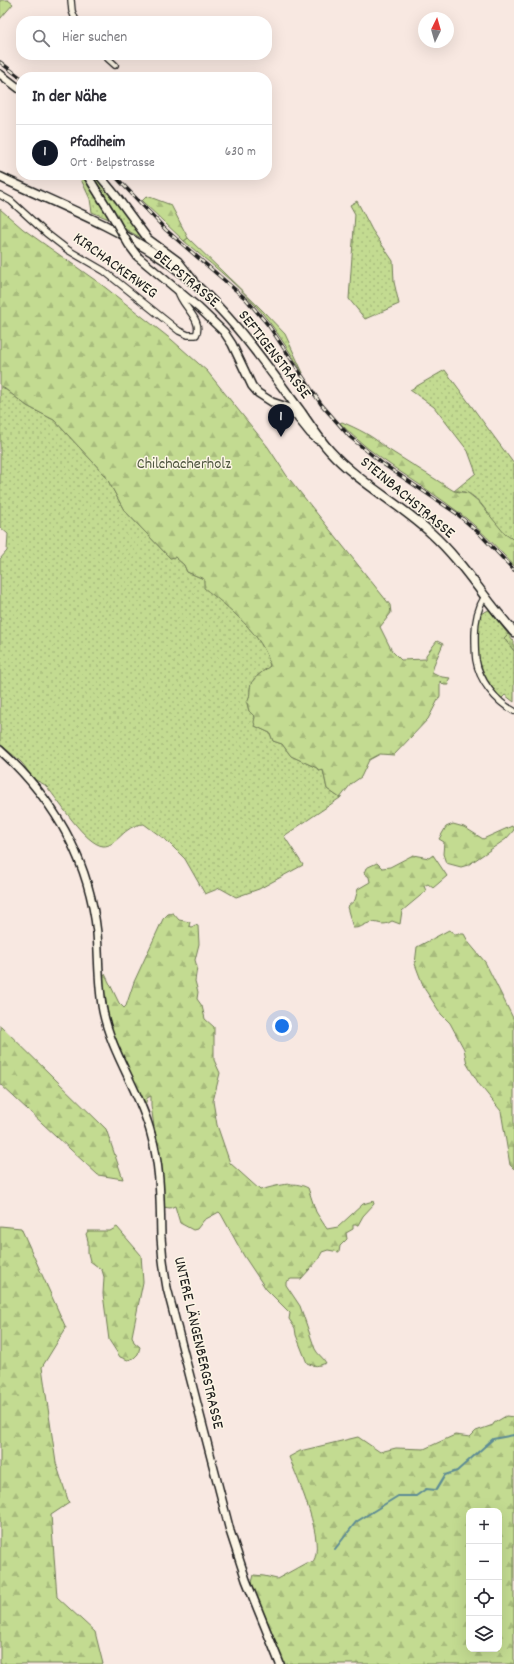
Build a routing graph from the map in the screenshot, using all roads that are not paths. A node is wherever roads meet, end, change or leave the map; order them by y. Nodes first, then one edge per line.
1 (71, 0) edge
2 (74, 16) edge
3 (109, 60) edge
4 (115, 66) dead end
5 (0, 74) edge
6 (16, 86) edge
7 (0, 177) edge
8 (90, 180) edge
9 (103, 180) edge
10 (0, 195) edge
11 (197, 287) junction
12 (178, 291) junction
13 (324, 445) junction
14 (485, 596) junction
15 (514, 632) edge
16 (514, 712) edge
17 (0, 750) edge
18 (280, 1664) edge

1 - 2 street
3 - 4 street
5 - 6 street
7 - 11 main road, SEFTIGENSTRASSE
8 - 12 street, BELPSTRASSE, bridge
9 - 11 street, BELPSTRASSE
10 - 12 street, KIRCHACKERWEG
11 - 13 main road, SEFTIGENSTRASSE
12 - 13 street, BELPSTRASSE
13 - 14 main road, STEINBACHSTRASSE
14 - 15 main road, STEINBACHSTRASSE
14 - 16 street
17 - 18 street, UNTERE LÄNGENBERGSTRASSE

